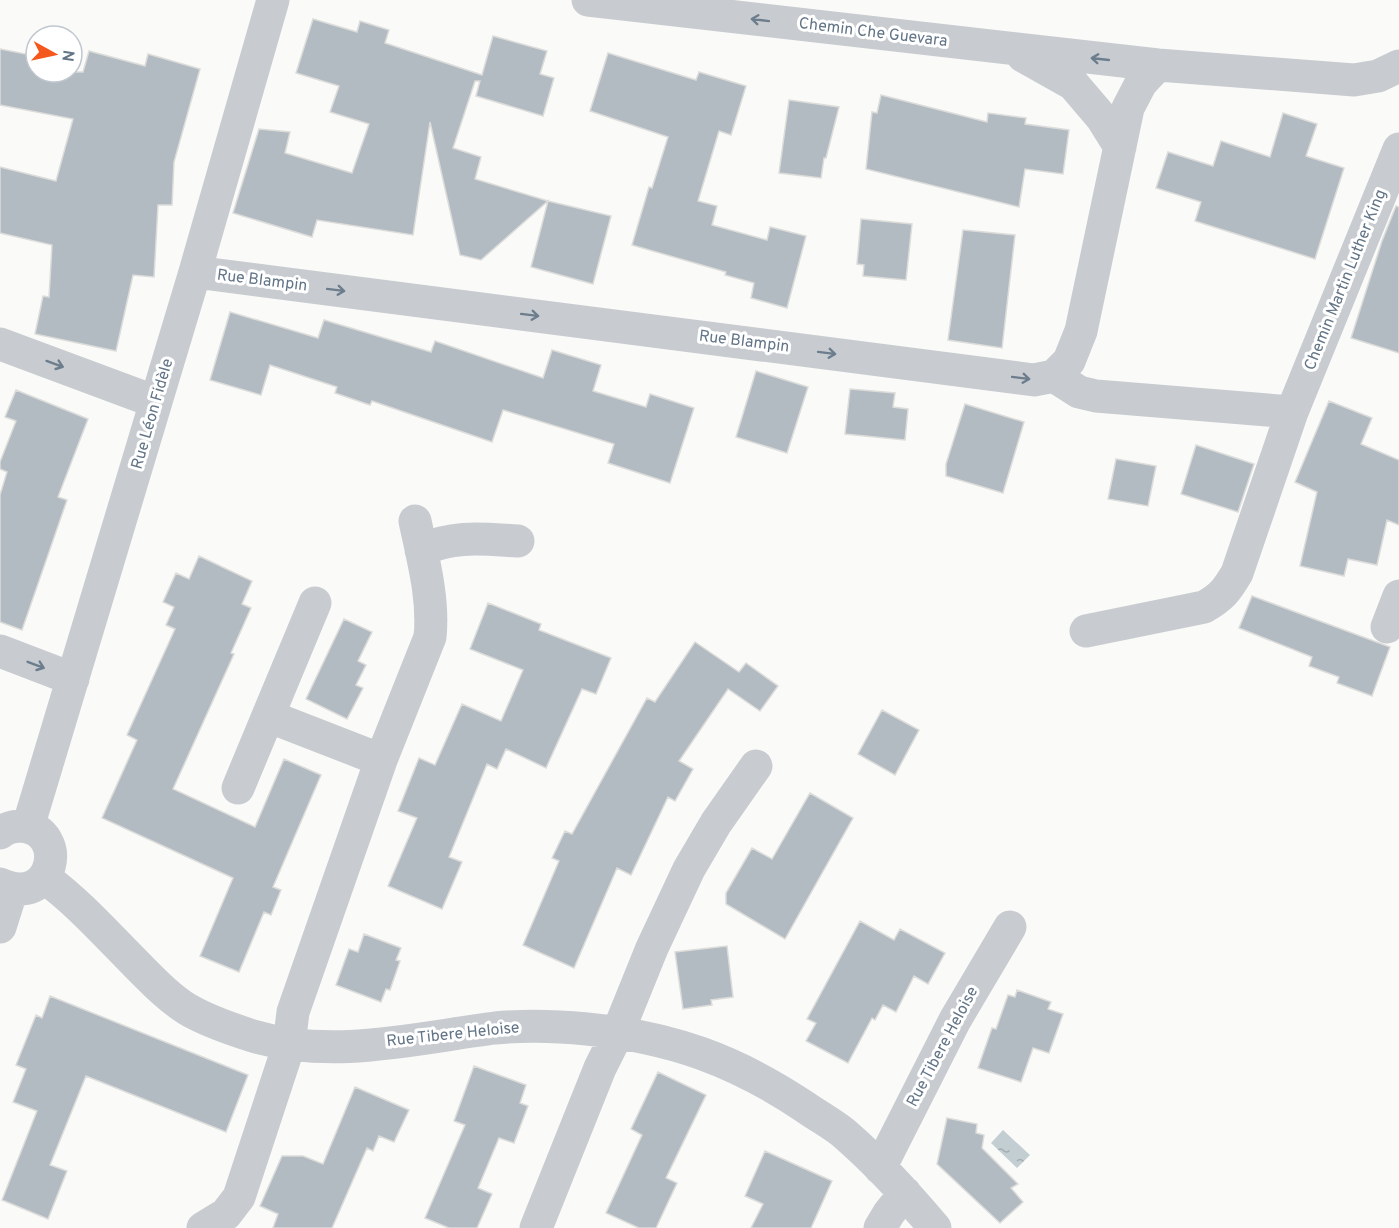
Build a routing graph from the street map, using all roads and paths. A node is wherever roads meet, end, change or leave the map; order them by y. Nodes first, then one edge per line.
1 (273, 0) edge
2 (588, 0) edge
3 (1010, 49) junction
4 (1158, 65) junction
5 (1399, 66) edge
6 (1120, 147) junction
7 (1399, 149) edge
8 (195, 272) junction
9 (0, 344) edge
10 (1054, 376) junction
11 (156, 402) junction
12 (1292, 412) junction
13 (518, 541) dead end
14 (1399, 596) edge
15 (315, 603) dead end
16 (1387, 627) dead end
17 (1086, 631) dead end
18 (0, 651) edge
19 (73, 680) junction
20 (268, 716) junction
21 (381, 760) junction
22 (756, 766) dead end
23 (238, 788) dead end
24 (14, 830) edge
25 (45, 878) junction
26 (6, 886) edge
27 (0, 927) edge
28 (1010, 927) dead end
29 (618, 1032) junction
30 (289, 1045) junction
31 (880, 1168) junction
32 (905, 1193) junction
33 (203, 1228) edge
34 (536, 1228) edge
35 (880, 1228) edge
36 (935, 1228) edge

1 - 8 street, Rue Léon Fidèle
3 -> 2 street, Chemin Che Guevara
4 -> 3 street, Chemin Che Guevara
3 - 6 street
4 - 5 street
4 - 6 street
6 - 10 street
7 - 12 street, Chemin Martin Luther King
8 -> 10 street, Rue Blampin
8 - 11 street, Rue Léon Fidèle
9 -> 11 street
10 - 12 street
11 - 19 street, Rue Léon Fidèle
12 - 17 street, Chemin Martin Luther King
13 - 21 street
14 - 16 street
15 - 20 street
18 -> 19 street
19 - 24 street, Rue Léon Fidèle
20 - 21 street
20 - 23 street
21 - 30 street
22 - 29 street
24 - 25 street
25 - 26 street
25 - 30 street, Rue Tibere Heloise
26 - 27 street
28 - 31 street, Rue Tibere Heloise
29 - 30 street, Rue Tibere Heloise
29 - 31 street, Rue Tibere Heloise
29 - 34 street
30 - 33 street
31 - 32 street, Rue Tibere Heloise
32 - 35 street
32 - 36 street, Rue Tibere Heloise

